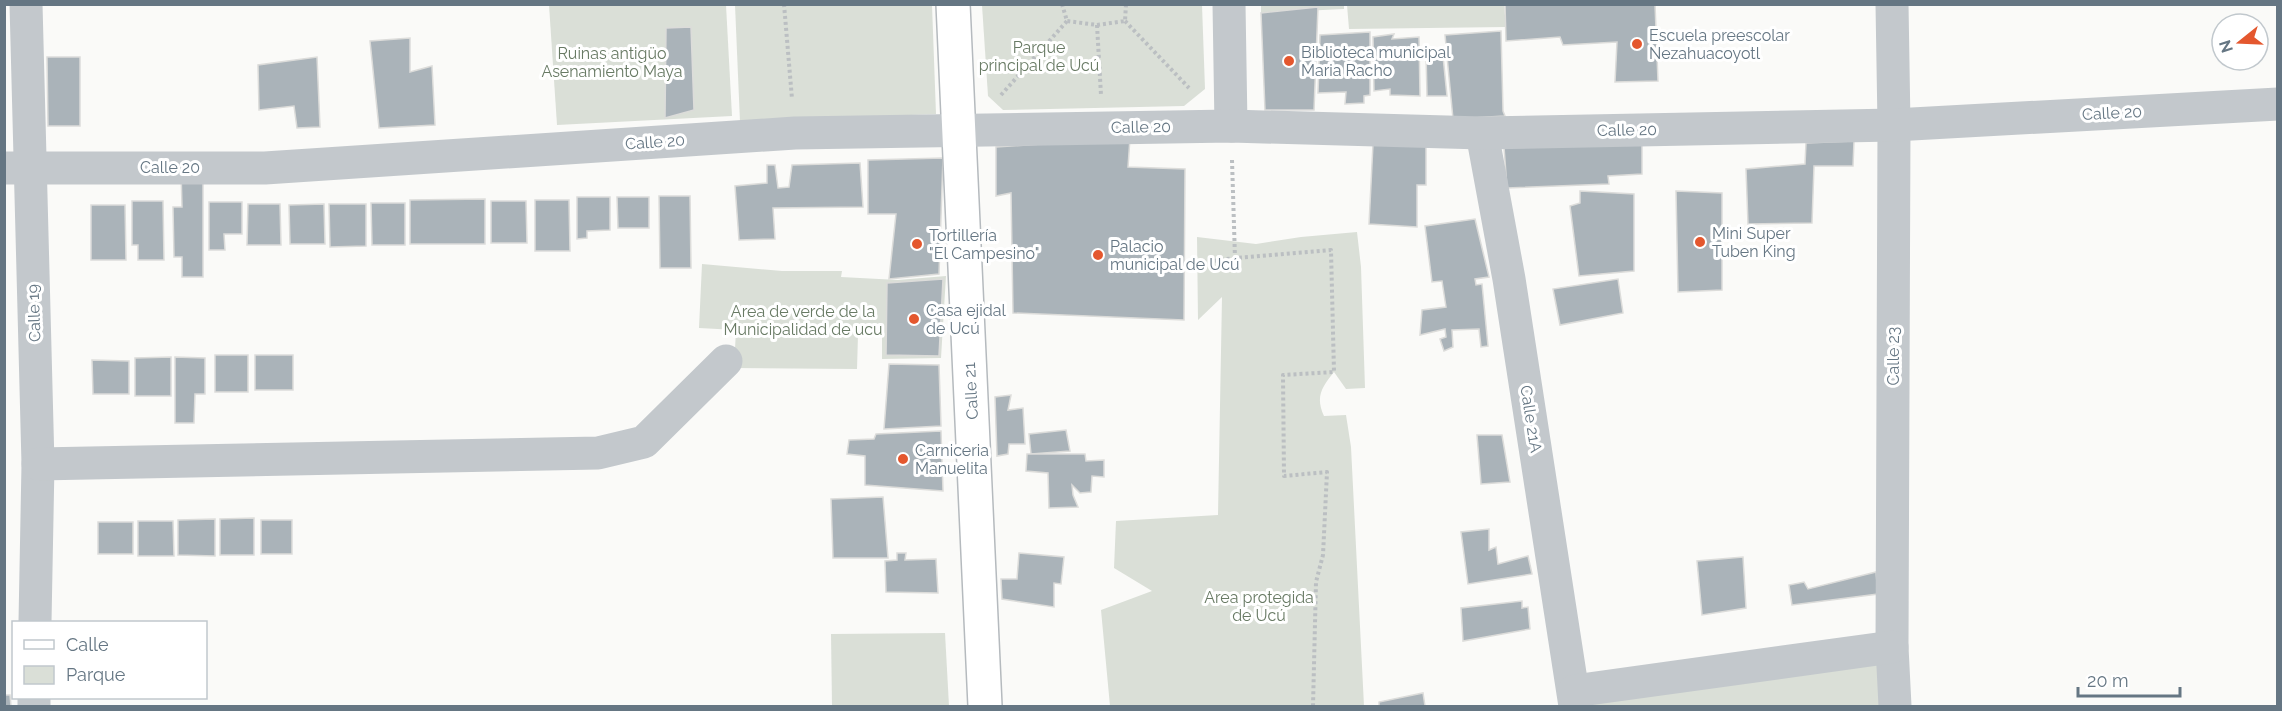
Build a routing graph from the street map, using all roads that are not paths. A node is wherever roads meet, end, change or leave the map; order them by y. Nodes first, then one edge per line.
1 (26, 4) edge
2 (953, 4) edge
3 (1229, 4) edge
4 (1892, 4) edge
5 (2277, 104) edge
6 (1894, 125) junction
7 (1231, 126) junction
8 (958, 130) junction
9 (1482, 133) junction
10 (17, 167) edge
11 (726, 361) dead end
12 (38, 464) junction
13 (35, 621) edge
14 (1892, 647) junction
15 (1575, 699) edge
16 (985, 706) edge
17 (1895, 706) edge

1 - 10 street, Calle 19
2 - 8 main road, Calle 21
3 - 7 street
4 - 6 street, Calle 23
5 - 6 street, Calle 20
6 - 9 street, Calle 20
6 - 14 street, Calle 23
7 - 8 street, Calle 20
7 - 9 street, Calle 20
8 - 10 street, Calle 20
8 - 16 main road, Calle 21
9 - 15 street, Calle 21A
10 - 12 street, Calle 19
11 - 12 street
12 - 13 street, Calle 19
14 - 15 street
14 - 17 street, Calle 23

